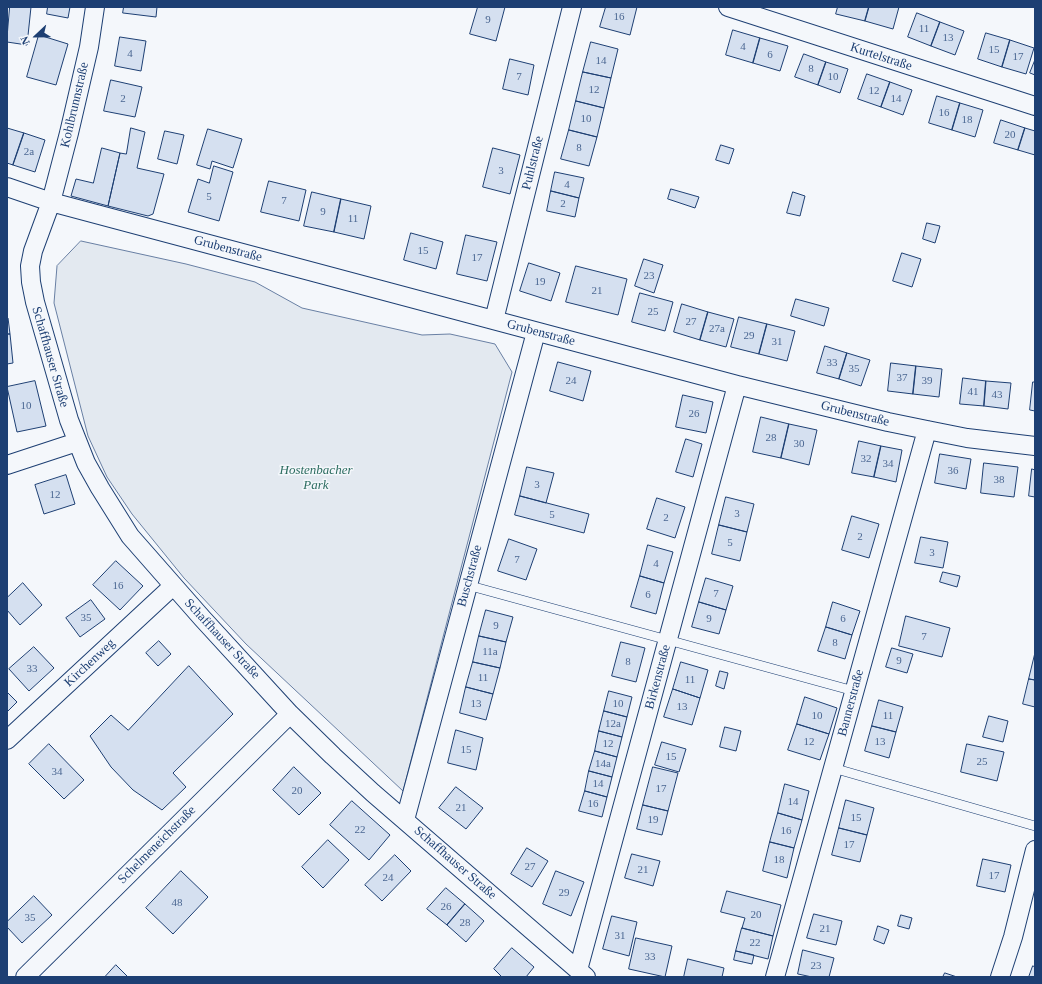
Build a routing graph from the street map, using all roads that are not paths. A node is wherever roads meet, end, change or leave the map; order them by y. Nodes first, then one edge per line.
1 (95, 7) edge
2 (572, 7) edge
3 (728, 7) edge
4 (1035, 106) edge
5 (7, 187) edge
6 (51, 202) junction
7 (494, 320) junction
8 (536, 332) junction
9 (737, 385) junction
10 (927, 430) junction
11 (77, 442) junction
12 (1035, 446) edge
13 (7, 465) edge
14 (467, 585) junction
15 (173, 586) junction
16 (668, 640) junction
17 (854, 691) junction
18 (290, 714) junction
19 (7, 740) edge
20 (833, 768) junction
21 (405, 820) junction
22 (1035, 826) edge
23 (1035, 850) edge
24 (582, 973) edge
25 (25, 977) edge
26 (775, 977) edge
27 (1000, 977) edge

1 - 6 street, Kohlbrunnstraße
2 - 7 street, Puhlstraße
3 - 4 street, Kurtelstraße
5 - 6 street, Grubenstraße
6 - 7 street, Grubenstraße
6 - 11 street, Schaffhauser Straße
7 - 8 street, Grubenstraße
8 - 9 street, Grubenstraße
8 - 14 street, Buschstraße
9 - 10 street, Grubenstraße
9 - 16 street, Birkenstraße
10 - 12 street, Grubenstraße
10 - 17 street, Bannerstraße
11 - 13 street
11 - 15 street, Schaffhauser Straße
14 - 16 lane
14 - 21 street, Buschstraße
15 - 18 street, Schaffhauser Straße
15 - 19 street, Kirchenweg
16 - 17 lane
16 - 24 street, Birkenstraße
17 - 20 street, Bannerstraße
18 - 21 street, Schaffhauser Straße
18 - 25 street, Schelmeneichstraße
20 - 22 lane
20 - 26 street, Bannerstraße
21 - 24 street, Schaffhauser Straße
23 - 27 street

